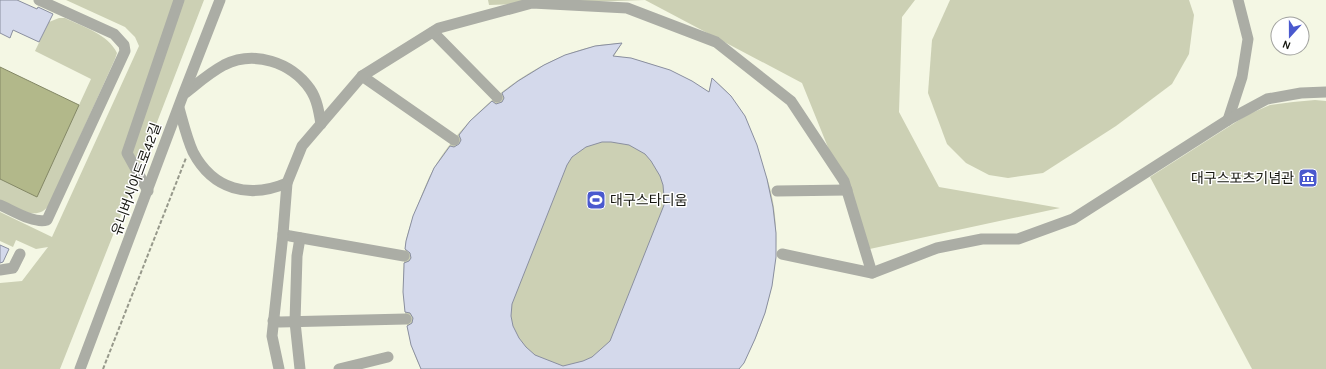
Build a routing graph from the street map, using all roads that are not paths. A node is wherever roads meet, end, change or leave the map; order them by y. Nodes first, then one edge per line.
1 (39, 0) edge
2 (179, 0) edge
3 (220, 0) edge
4 (1238, 0) edge
5 (433, 32) junction
6 (362, 76) junction
7 (1326, 92) edge
8 (183, 95) junction
9 (497, 97) dead end
10 (179, 108) junction
11 (1228, 120) junction
12 (321, 124) junction
13 (454, 140) dead end
14 (287, 183) junction
15 (847, 190) junction
16 (148, 191) junction
17 (777, 191) dead end
18 (0, 205) edge
19 (283, 234) junction
20 (300, 238) junction
21 (20, 254) dead end
22 (782, 254) dead end
23 (404, 256) dead end
24 (0, 270) edge
25 (872, 273) junction
26 (406, 319) dead end
27 (273, 321) junction
28 (295, 322) junction
29 (388, 357) dead end
30 (80, 369) edge
31 (279, 369) edge
32 (300, 369) edge
33 (339, 369) edge

1 - 18 street
2 - 16 street
3 - 8 street, 유니버시아드로42길
4 - 11 street
5 - 6 street
5 - 9 street
5 - 15 street
6 - 12 street
6 - 13 street
7 - 11 street
8 - 10 street, 유니버시아드로42길
8 - 12 street
10 - 14 street
10 - 16 street, 유니버시아드로42길
11 - 25 street
12 - 14 street
14 - 19 street
15 - 17 street
15 - 25 street
16 - 30 street, 유니버시아드로42길
19 - 20 street
19 - 27 street
20 - 23 street
20 - 28 street
21 - 24 street
22 - 25 street
26 - 28 street
27 - 28 street
27 - 31 street
28 - 32 street
29 - 33 street

